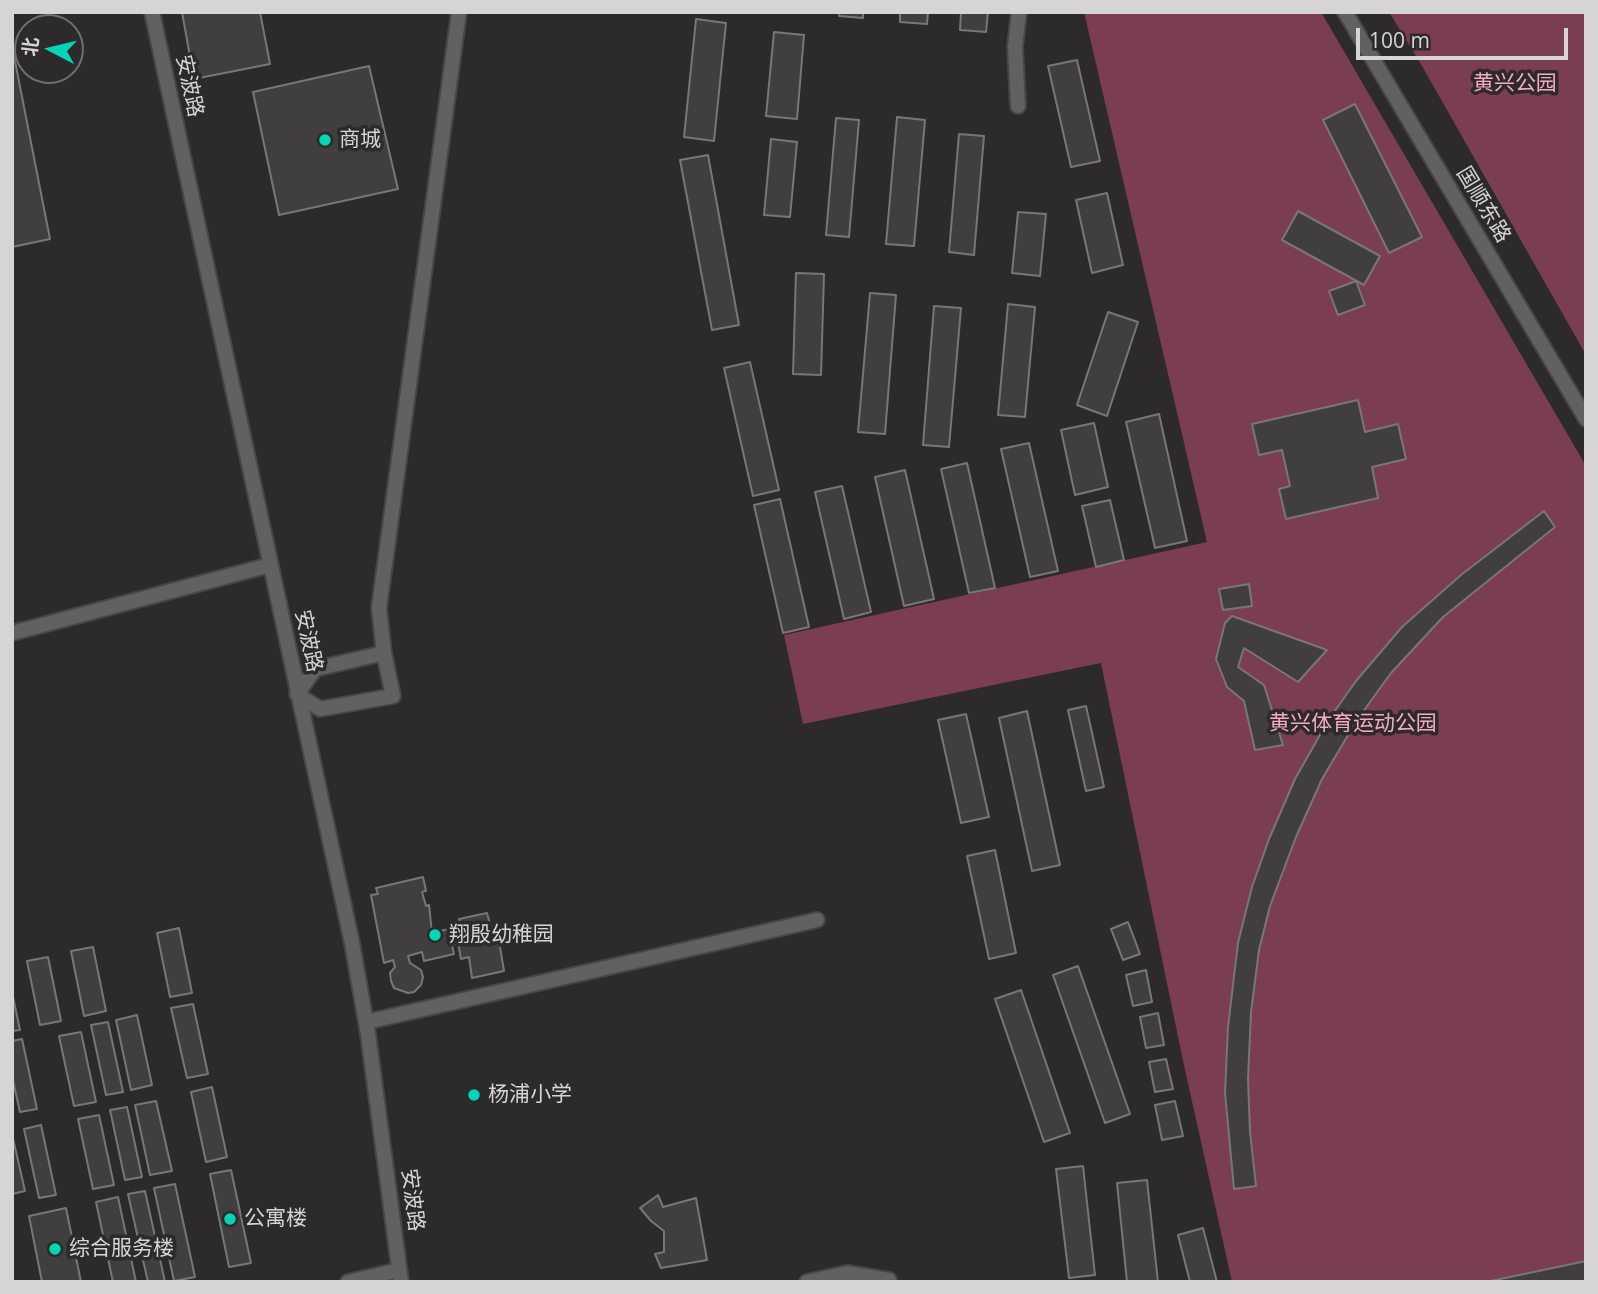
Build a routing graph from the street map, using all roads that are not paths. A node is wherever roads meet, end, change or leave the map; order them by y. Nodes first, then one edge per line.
1 (152, 12) edge
2 (459, 12) edge
3 (1019, 12) edge
4 (1345, 12) edge
5 (1018, 106) dead end
6 (1586, 419) edge
7 (270, 565) junction
8 (12, 633) edge
9 (384, 653) junction
10 (298, 694) junction
11 (817, 920) dead end
12 (366, 1022) junction
13 (400, 1276) edge
14 (348, 1282) edge
15 (807, 1282) edge
16 (889, 1282) edge

1 - 7 street, 安波路
2 - 9 street
3 - 5 street
4 - 6 street, 国顺东路
7 - 8 street
7 - 10 street, 安波路
9 - 10 street
9 - 10 street
10 - 12 street, 安波路
11 - 12 street
12 - 13 street, 安波路
13 - 14 street
15 - 16 street

